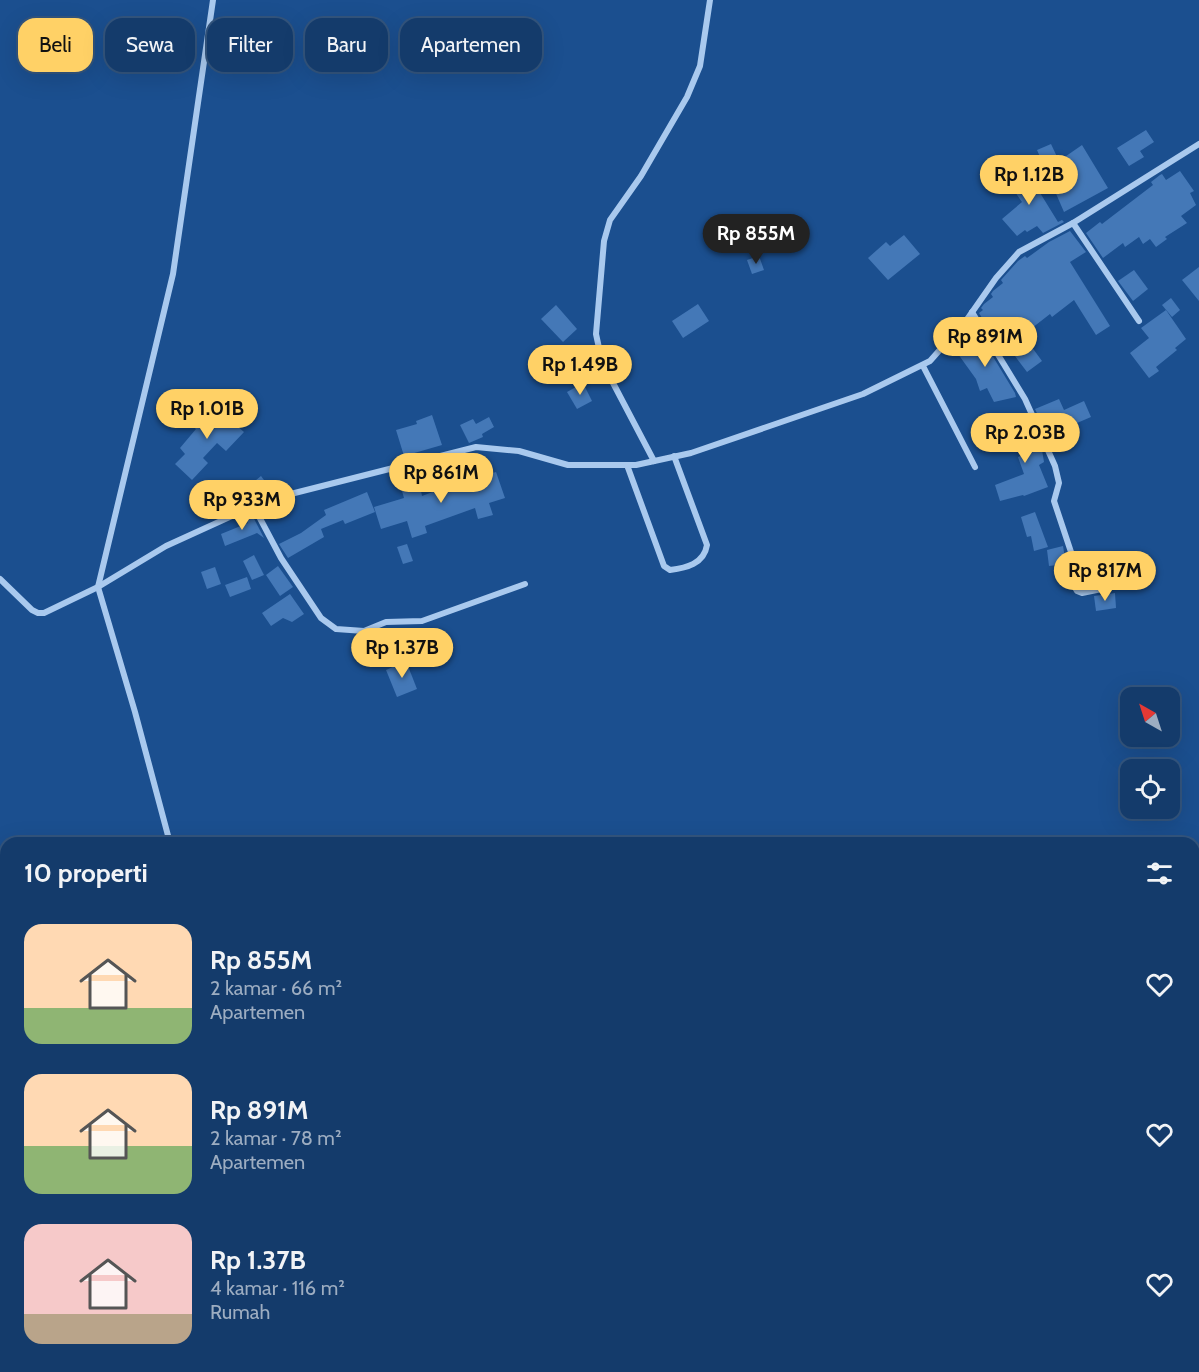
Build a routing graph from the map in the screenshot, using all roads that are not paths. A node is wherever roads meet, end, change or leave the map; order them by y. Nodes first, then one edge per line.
1 (213, 0) edge
2 (710, 0) edge
3 (1199, 144) edge
4 (1073, 223) junction
5 (972, 312) junction
6 (1139, 321) dead end
7 (923, 366) junction
8 (674, 456) junction
9 (654, 461) junction
10 (627, 465) junction
11 (975, 467) dead end
12 (254, 507) junction
13 (0, 579) edge
14 (525, 584) dead end
15 (1116, 586) dead end
16 (98, 587) junction
17 (168, 837) edge

1 - 16 street
2 - 9 street
3 - 4 street
4 - 5 street
4 - 6 street
5 - 7 street
5 - 15 street
7 - 8 street
7 - 11 street
8 - 9 street
8 - 10 street
9 - 10 street
10 - 12 street
12 - 14 street
12 - 16 street
13 - 16 street
16 - 17 street

